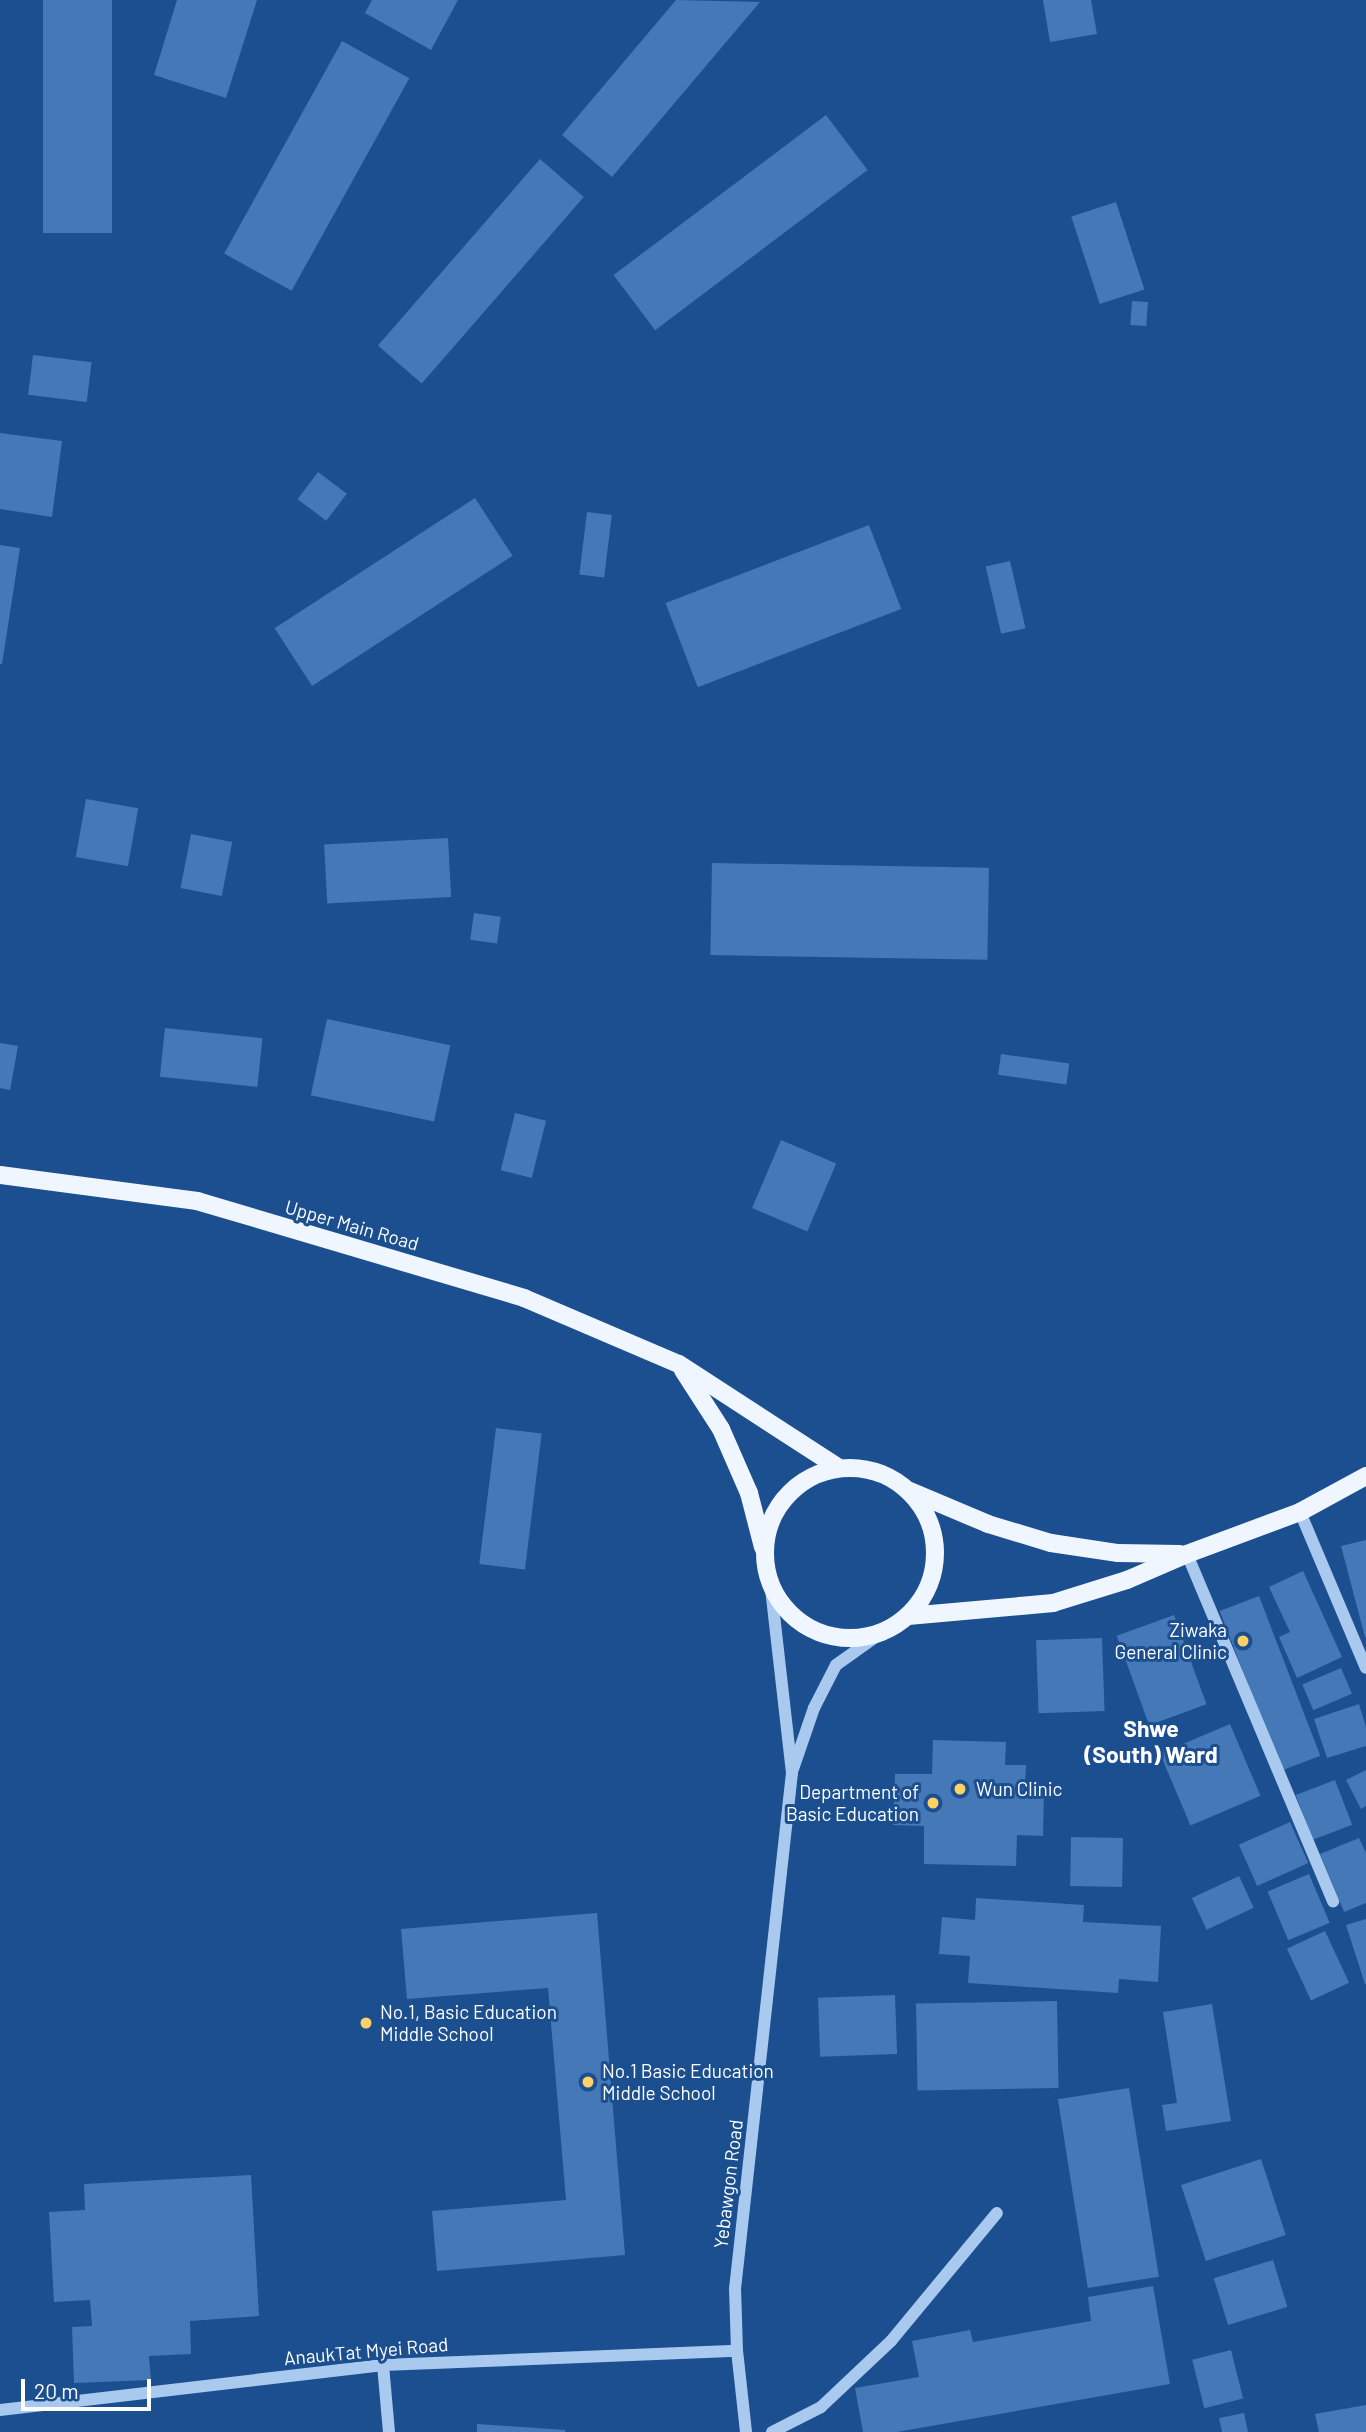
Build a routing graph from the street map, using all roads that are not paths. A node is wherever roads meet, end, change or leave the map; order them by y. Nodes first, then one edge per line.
1 (0, 1175) edge
2 (679, 1364) junction
3 (839, 1468) junction
4 (1366, 1476) edge
5 (908, 1490) junction
6 (1300, 1512) junction
7 (764, 1553) junction
8 (1187, 1554) junction
9 (769, 1581) junction
10 (908, 1616) junction
11 (884, 1631) junction
12 (1366, 1668) edge
13 (792, 1773) junction
14 (1333, 1902) dead end
15 (997, 2213) dead end
16 (737, 2351) junction
17 (383, 2365) junction
18 (0, 2410) edge
19 (389, 2432) edge
20 (746, 2432) edge
21 (772, 2432) edge

1 - 2 main road, Upper Main Road
2 - 3 main road, Upper Main Road
2 - 7 main road
3 - 5 main road
3 - 7 main road
4 - 6 main road
5 - 8 main road
5 - 10 main road
6 - 8 main road
6 - 12 street
7 - 9 main road
8 - 10 main road
8 - 14 street
9 - 11 main road
9 - 13 street
10 - 11 main road
11 - 13 street
13 - 16 street, Yebawgon Road
15 - 21 street
16 - 17 street, AnaukTat Myei Road
16 - 20 street, Yebawgon Road
17 - 18 street, AnaukTat Myei Road
17 - 19 street

